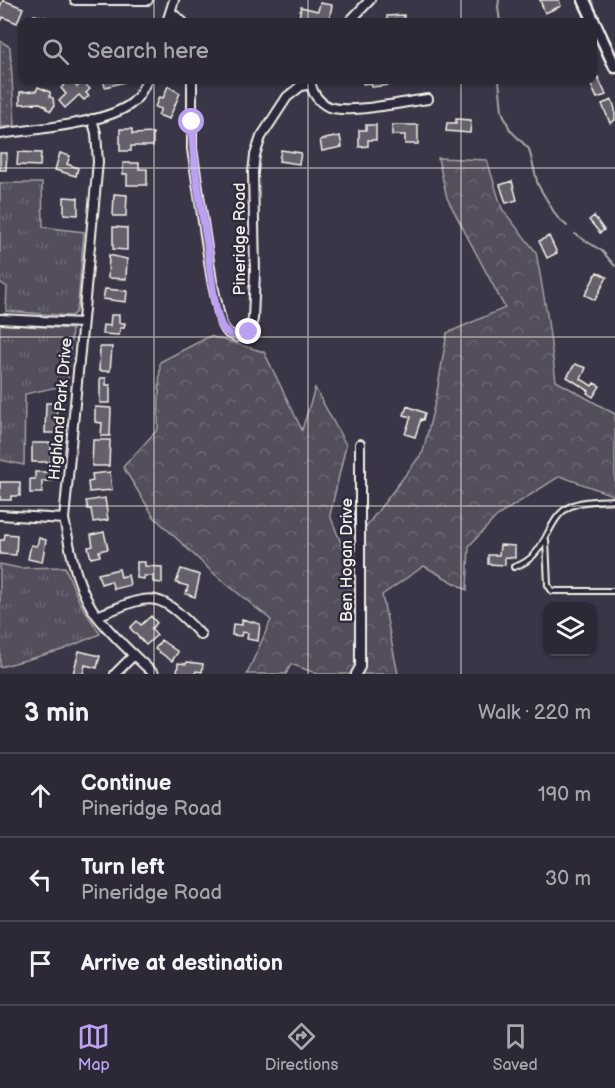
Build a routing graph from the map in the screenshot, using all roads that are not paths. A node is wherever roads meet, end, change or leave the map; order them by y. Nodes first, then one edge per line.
1 (75, 0) edge
2 (148, 0) edge
3 (174, 0) edge
4 (370, 0) edge
5 (584, 0) edge
6 (171, 12) junction
7 (169, 18) edge
8 (178, 18) edge
9 (353, 18) edge
10 (592, 18) edge
11 (597, 28) edge
12 (615, 67) edge
13 (145, 84) edge
14 (192, 84) edge
15 (306, 84) edge
16 (312, 84) edge
17 (428, 99) dead end
18 (92, 119) junction
19 (0, 134) edge
20 (0, 319) edge
21 (82, 323) junction
22 (360, 444) dead end
23 (615, 500) edge
24 (0, 515) edge
25 (64, 519) junction
26 (546, 540) junction
27 (514, 567) dead end
28 (615, 591) edge
29 (97, 616) junction
30 (201, 635) dead end
31 (134, 655) junction
32 (116, 674) edge
33 (154, 674) edge
34 (356, 674) edge

1 - 2 street
3 - 6 street
4 - 9 street
5 - 10 street
6 - 7 street
6 - 8 street
11 - 12 street
13 - 18 street
14 - 15 street, Pineridge Road
16 - 17 street
18 - 19 street
18 - 21 street, Highland Park Drive
20 - 21 street
21 - 25 street, Highland Park Drive
22 - 34 street, Ben Hogan Drive
23 - 26 lane
24 - 25 street
25 - 29 street, Highland Park Drive
26 - 27 lane
26 - 28 lane
29 - 30 street
29 - 31 street, Highland Park Drive
31 - 32 street
31 - 33 street, Highland Park Drive

